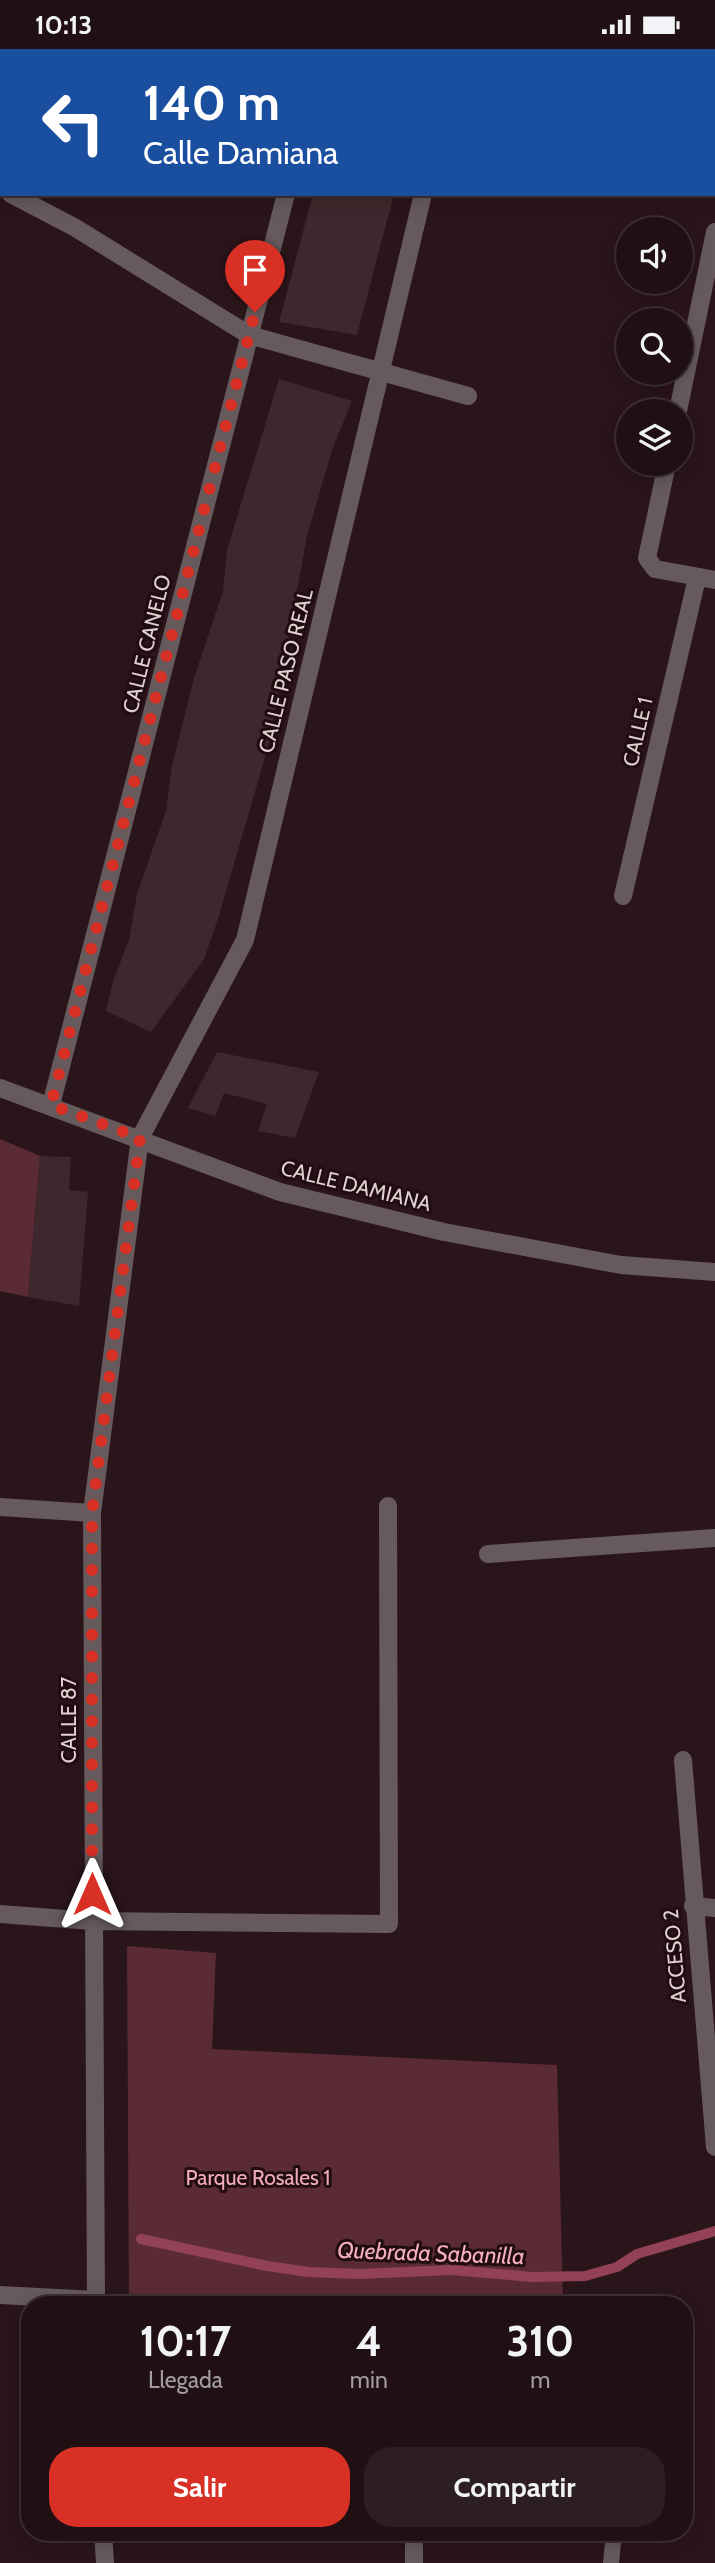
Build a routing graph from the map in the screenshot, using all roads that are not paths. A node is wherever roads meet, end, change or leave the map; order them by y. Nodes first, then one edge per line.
1 (16, 196) edge
2 (285, 196) edge
3 (423, 196) edge
4 (715, 232) edge
5 (249, 335) junction
6 (382, 372) junction
7 (468, 396) dead end
8 (680, 399) edge
9 (664, 476) edge
10 (706, 579) edge
11 (623, 896) dead end
12 (0, 1088) edge
13 (51, 1105) junction
14 (140, 1138) junction
15 (715, 1272) edge
16 (388, 1506) dead end
17 (0, 1507) edge
18 (92, 1513) junction
19 (715, 1538) edge
20 (488, 1554) dead end
21 (683, 1760) dead end
22 (693, 1906) junction
23 (715, 1908) edge
24 (0, 1913) edge
25 (92, 1921) junction
26 (715, 2139) edge
27 (0, 2295) edge
28 (96, 2296) edge
29 (21, 2297) edge
30 (103, 2541) edge
31 (414, 2541) edge
32 (613, 2541) edge
33 (104, 2563) edge
34 (414, 2563) edge
35 (611, 2563) edge

1 - 5 street
2 - 5 street, CALLE CANELO
3 - 6 street, CALLE PASO REAL
4 - 8 street
5 - 6 street
5 - 13 street, CALLE CANELO
6 - 7 street
6 - 14 street, CALLE PASO REAL
9 - 10 street
10 - 11 street, CALLE 1
12 - 13 street, CALLE DAMIANA
13 - 14 street, CALLE DAMIANA
14 - 15 street, CALLE DAMIANA
14 - 18 street, CALLE 87
16 - 25 street
17 - 18 street
18 - 25 street, CALLE 87
19 - 20 street
21 - 22 street, ACCESO 2
22 - 23 street
22 - 26 street, ACCESO 2
24 - 25 street
25 - 28 street, CALLE 87
27 - 29 street
30 - 33 street
31 - 34 street
32 - 35 lane

